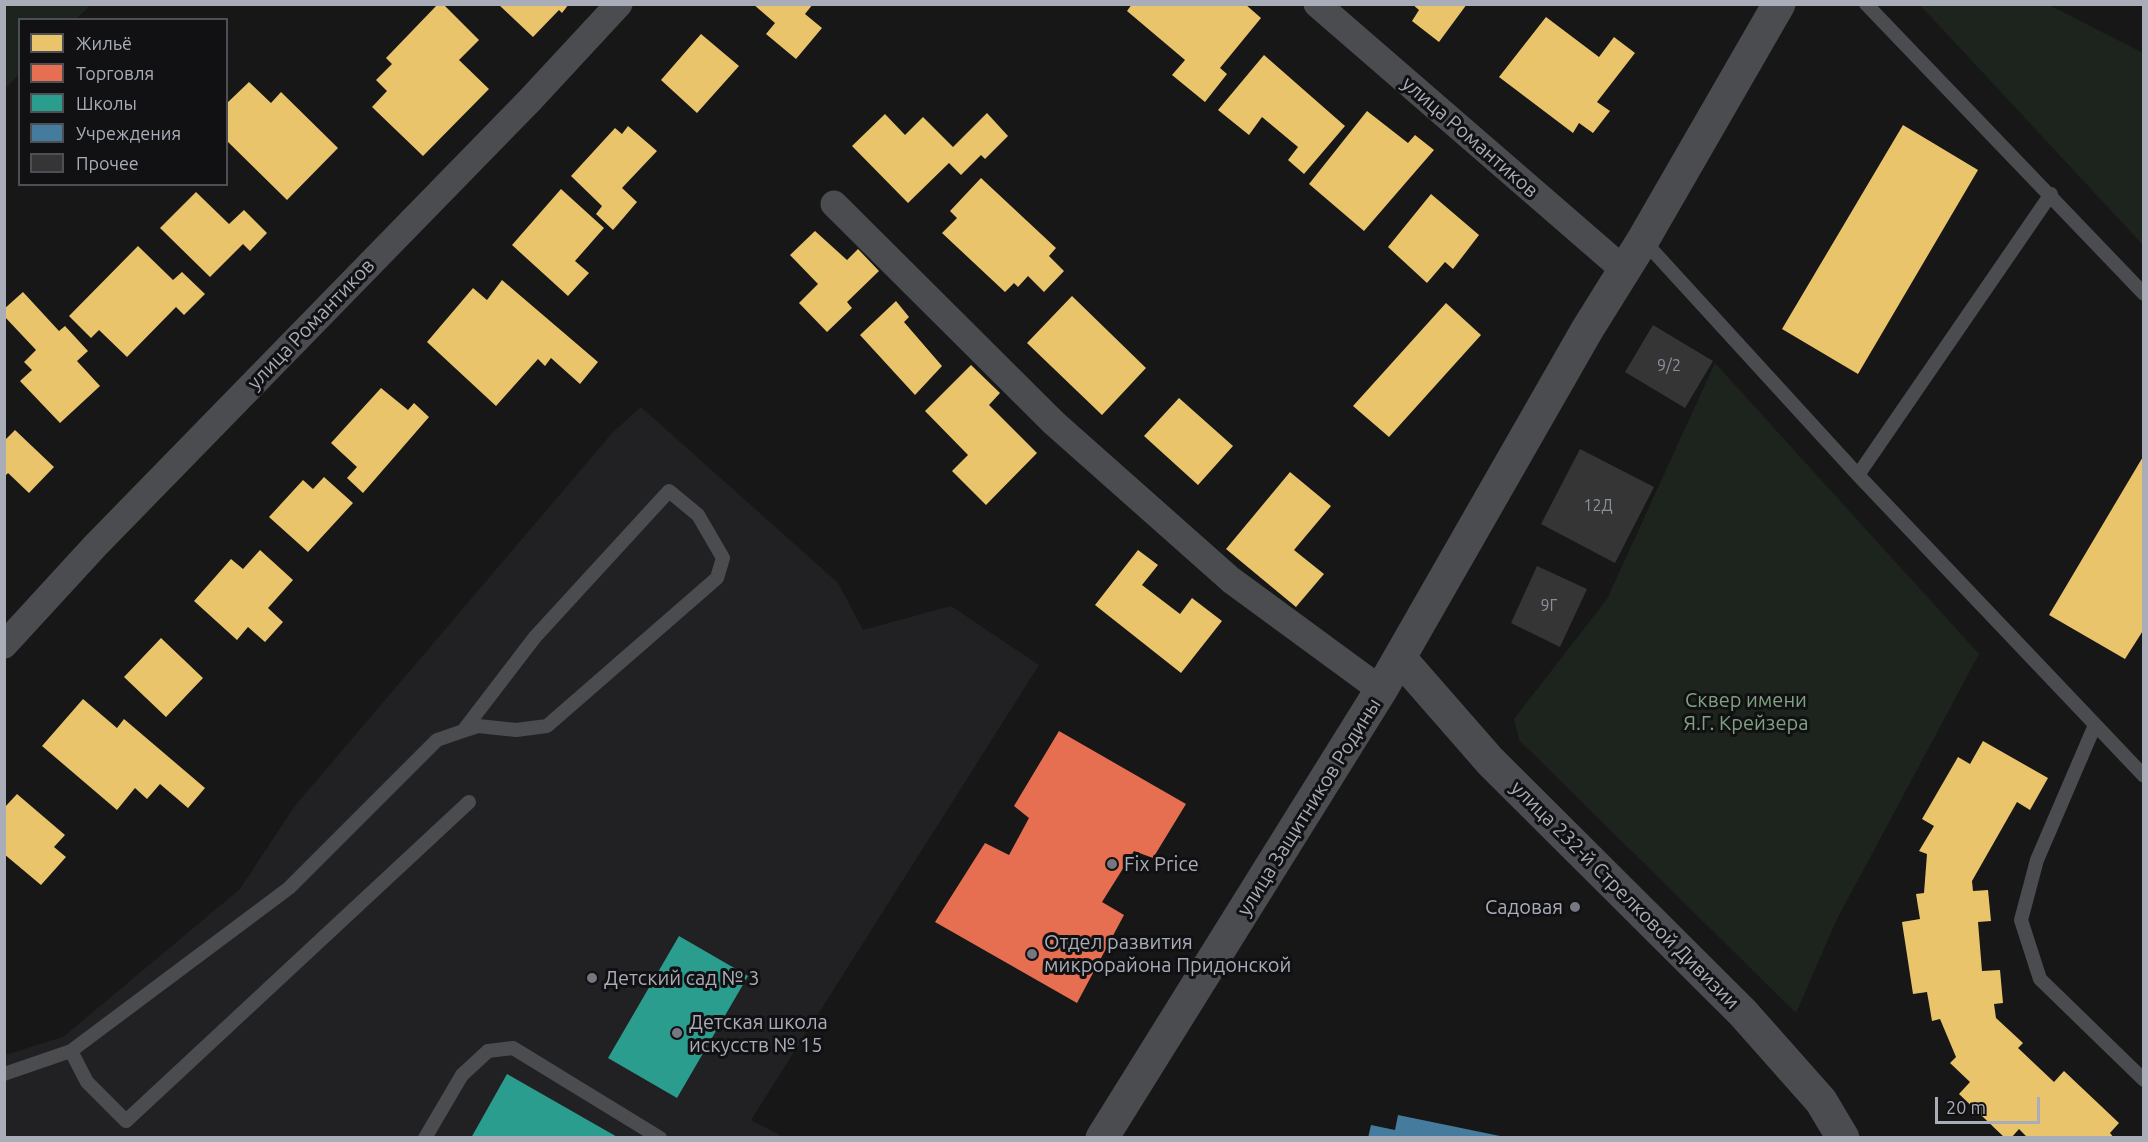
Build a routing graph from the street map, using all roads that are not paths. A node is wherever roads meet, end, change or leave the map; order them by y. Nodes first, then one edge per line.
1 (619, 4) edge
2 (1317, 4) edge
3 (1779, 4) edge
4 (1866, 4) edge
5 (2051, 194) junction
6 (834, 204) dead end
7 (1643, 240) junction
8 (1624, 270) junction
9 (2144, 294) edge
10 (1858, 475) junction
11 (4, 645) edge
12 (1400, 658) junction
13 (1381, 690) junction
14 (2095, 725) junction
15 (463, 731) junction
16 (2144, 776) edge
17 (469, 802) dead end
18 (71, 1051) junction
19 (4, 1074) edge
20 (2144, 1080) edge
21 (425, 1137) edge
22 (660, 1137) edge
23 (1102, 1137) edge
24 (1843, 1137) edge

1 - 11 street, улица Романтиков
2 - 8 street, улица Романтиков
3 - 7 street, улица Защитников Родины
4 - 5 lane
5 - 9 lane
5 - 10 lane
6 - 13 street
7 - 8 street, улица Защитников Родины
7 - 10 lane
8 - 12 street, улица Защитников Родины
10 - 14 lane
12 - 13 street, улица Защитников Родины
12 - 24 street, улица 232-й Стрелковой Дивизии
13 - 23 street, улица Защитников Родины
14 - 16 lane
14 - 20 lane
15 - 15 lane
15 - 18 lane
17 - 18 lane
18 - 19 lane
21 - 22 lane

